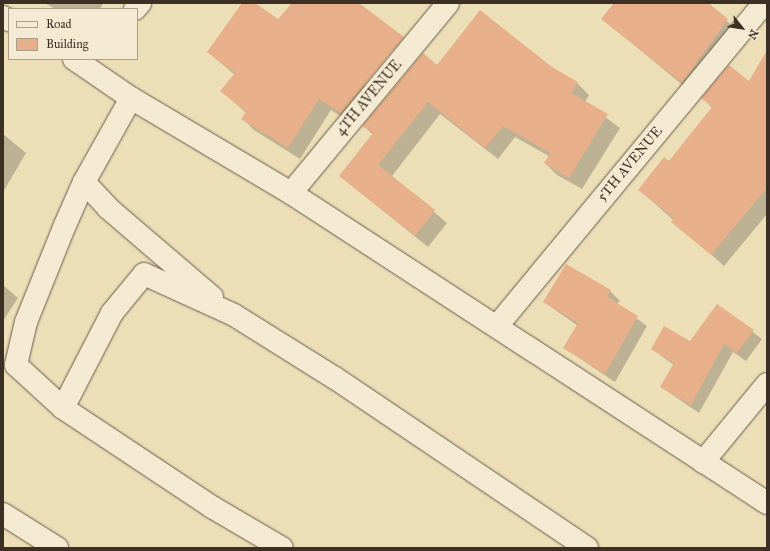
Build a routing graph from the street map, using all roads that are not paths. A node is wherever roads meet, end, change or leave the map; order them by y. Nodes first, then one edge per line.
1 (448, 3) edge
2 (764, 3) edge
3 (84, 61) edge
4 (131, 98) junction
5 (84, 182) junction
6 (291, 192) junction
7 (234, 315) junction
8 (497, 326) junction
9 (767, 384) edge
10 (63, 408) junction
11 (703, 462) junction
12 (767, 503) edge
13 (3, 514) edge
14 (57, 548) edge
15 (282, 548) edge
16 (587, 548) edge

1 - 6 street, 4TH AVENUE
2 - 8 street, 5TH AVENUE
3 - 4 street
4 - 5 street
4 - 6 street
5 - 7 street
5 - 10 street
6 - 8 street
7 - 10 street
7 - 16 street
8 - 11 street
9 - 11 street
10 - 15 street
11 - 12 street
13 - 14 street

